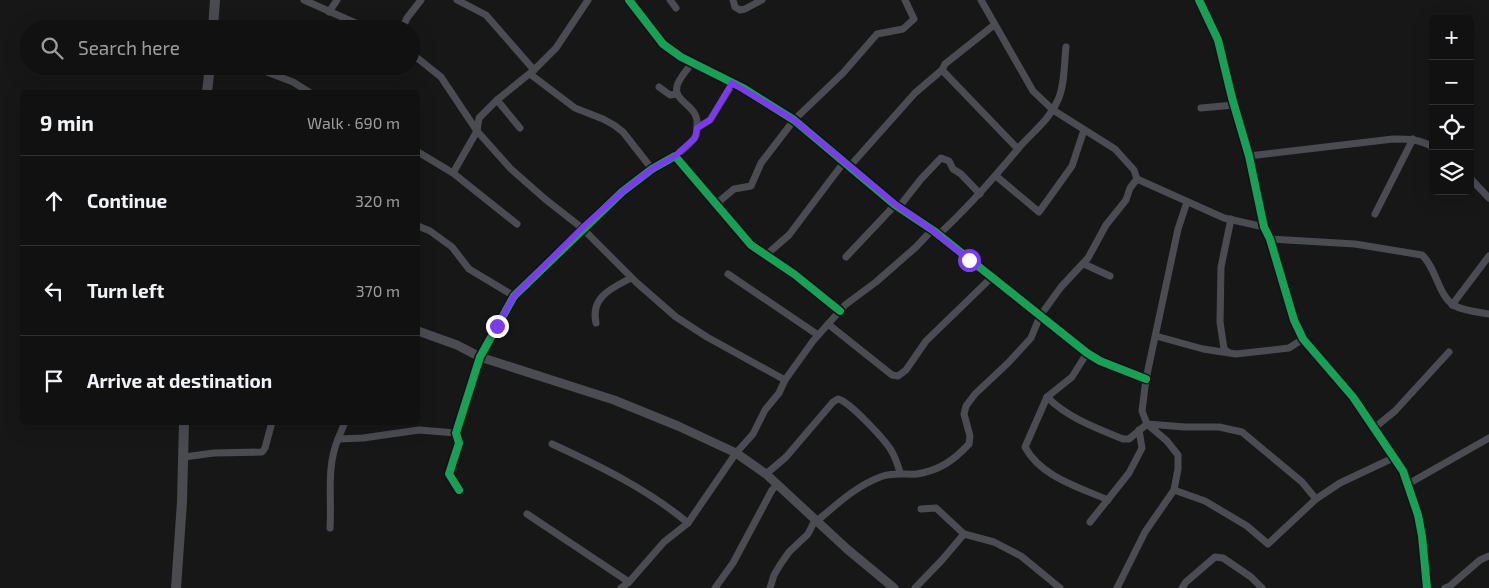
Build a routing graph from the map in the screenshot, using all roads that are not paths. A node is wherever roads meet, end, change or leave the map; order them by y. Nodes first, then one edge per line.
1 (214, 0) edge
2 (304, 0) edge
3 (337, 0) edge
4 (421, 0) edge
5 (457, 0) edge
6 (588, 0) edge
7 (629, 0) edge
8 (670, 0) edge
9 (732, 0) edge
10 (762, 0) edge
11 (905, 0) edge
12 (981, 0) edge
13 (1198, 0) edge
14 (676, 8) dead end
15 (329, 12) junction
16 (213, 20) edge
17 (348, 20) edge
18 (406, 20) edge
19 (994, 25) junction
20 (1066, 47) dead end
21 (420, 60) edge
22 (692, 63) junction
23 (942, 70) junction
24 (532, 72) junction
25 (209, 75) edge
26 (275, 75) edge
27 (732, 83) junction
28 (659, 87) dead end
29 (207, 90) edge
30 (306, 90) edge
31 (677, 94) junction
32 (497, 100) junction
33 (1234, 105) junction
34 (1201, 108) dead end
35 (1053, 110) junction
36 (696, 115) junction
37 (710, 120) junction
38 (794, 120) junction
39 (520, 128) dead end
40 (697, 128) junction
41 (1084, 130) junction
42 (477, 131) junction
43 (1413, 139) junction
44 (1429, 145) edge
45 (1018, 149) junction
46 (420, 153) edge
47 (675, 156) junction
48 (1249, 156) junction
49 (847, 164) junction
50 (652, 169) junction
51 (453, 173) junction
52 (996, 176) junction
53 (1137, 179) junction
54 (1474, 182) edge
55 (980, 194) junction
56 (1489, 198) edge
57 (1187, 202) junction
58 (716, 204) junction
59 (897, 206) junction
60 (1375, 214) dead end
61 (1231, 219) junction
62 (517, 224) dead end
63 (420, 227) edge
64 (1264, 227) junction
65 (582, 228) junction
66 (935, 232) junction
67 (1270, 239) junction
68 (766, 256) junction
69 (1489, 256) edge
70 (846, 257) dead end
71 (1084, 264) junction
72 (728, 274) dead end
73 (1110, 276) dead end
74 (631, 278) junction
75 (991, 278) junction
76 (514, 296) junction
77 (1452, 305) junction
78 (840, 311) junction
79 (1489, 314) edge
80 (1040, 316) junction
81 (596, 323) dead end
82 (828, 324) junction
83 (420, 332) edge
84 (818, 335) junction
85 (1156, 336) junction
86 (1303, 339) junction
87 (1229, 352) junction
88 (1449, 352) dead end
89 (1087, 353) junction
90 (480, 357) junction
91 (784, 380) junction
92 (1146, 380) junction
93 (1047, 398) junction
94 (1147, 424) junction
95 (184, 425) edge
96 (271, 425) edge
97 (344, 425) edge
98 (1373, 429) junction
99 (1139, 430) junction
100 (456, 432) junction
101 (1489, 438) edge
102 (338, 439) junction
103 (552, 444) dead end
104 (736, 453) junction
105 (184, 457) junction
106 (1393, 458) junction
107 (900, 473) junction
108 (766, 474) junction
109 (777, 484) junction
110 (1408, 484) junction
111 (459, 490) dead end
112 (1174, 490) junction
113 (1316, 499) junction
114 (1108, 500) junction
115 (921, 509) dead end
116 (526, 514) dead end
117 (816, 521) junction
118 (1090, 522) dead end
119 (688, 523) junction
120 (330, 528) dead end
121 (964, 534) junction
122 (1489, 556) edge
123 (629, 582) junction
124 (176, 588) edge
125 (621, 588) edge
126 (716, 588) edge
127 (770, 588) edge
128 (894, 588) edge
129 (915, 588) edge
130 (1060, 588) edge
131 (1117, 588) edge
132 (1182, 588) edge
133 (1262, 588) edge
134 (1427, 588) edge
135 (1445, 588) edge

1 - 16 main road
2 - 15 street
3 - 15 street
4 - 18 street
5 - 24 street
6 - 24 street
7 - 22 street
8 - 14 street
9 - 10 street
11 - 38 street
12 - 19 street
13 - 33 street
15 - 17 street
19 - 23 street
19 - 35 street
20 - 35 street
21 - 42 street
22 - 27 street
22 - 31 street
23 - 45 street
23 - 49 street
24 - 32 street
24 - 50 street
25 - 29 main road
26 - 30 street
27 - 37 street
27 - 38 street
28 - 31 street
31 - 36 street
32 - 39 street
32 - 42 street
33 - 34 street
33 - 48 street
35 - 41 street
35 - 45 street
36 - 37 street
36 - 40 street
37 - 40 street
38 - 49 street
38 - 58 street
40 - 47 street
41 - 52 street
41 - 53 street
42 - 51 street
42 - 65 street
43 - 44 street
43 - 48 street
43 - 60 street
45 - 52 street
46 - 51 street
47 - 50 street
47 - 58 street
48 - 64 street
49 - 59 street
49 - 68 street
50 - 65 street
51 - 62 street
52 - 55 street
53 - 57 street
53 - 71 street
54 - 56 street
55 - 59 street
55 - 66 street
57 - 61 street
57 - 85 street
58 - 68 street
59 - 66 street
59 - 70 street
61 - 64 street
61 - 87 street
63 - 76 street
64 - 67 street
65 - 74 street
65 - 76 street
66 - 75 street
66 - 78 street
67 - 77 street
67 - 86 street
68 - 78 street
69 - 77 street
71 - 73 street
71 - 80 street
72 - 84 street
74 - 81 street
74 - 91 street
75 - 80 street
75 - 82 street
76 - 90 street
77 - 79 street
78 - 82 street
80 - 89 street
80 - 107 street
82 - 84 street
83 - 90 street
84 - 91 street
85 - 87 street
85 - 92 street
86 - 87 street
86 - 98 street
88 - 98 street
89 - 92 street
89 - 93 street
90 - 100 street
90 - 104 street
91 - 104 street
92 - 94 street
93 - 99 street
93 - 114 street
94 - 99 street
94 - 112 street
94 - 113 street
95 - 105 main road
96 - 105 street
97 - 102 street
98 - 106 street
99 - 114 street
100 - 102 street
100 - 111 street
101 - 110 street
102 - 120 street
103 - 119 street
104 - 108 street
104 - 119 street
105 - 124 main road
106 - 110 street
106 - 113 street
107 - 108 street
107 - 117 street
108 - 109 street
109 - 117 street
109 - 126 street
110 - 134 street
112 - 113 street
112 - 131 street
114 - 118 street
115 - 121 street
116 - 123 street
117 - 127 street
117 - 128 street
119 - 123 street
121 - 129 street
121 - 130 street
122 - 135 street
123 - 125 street
132 - 133 street

